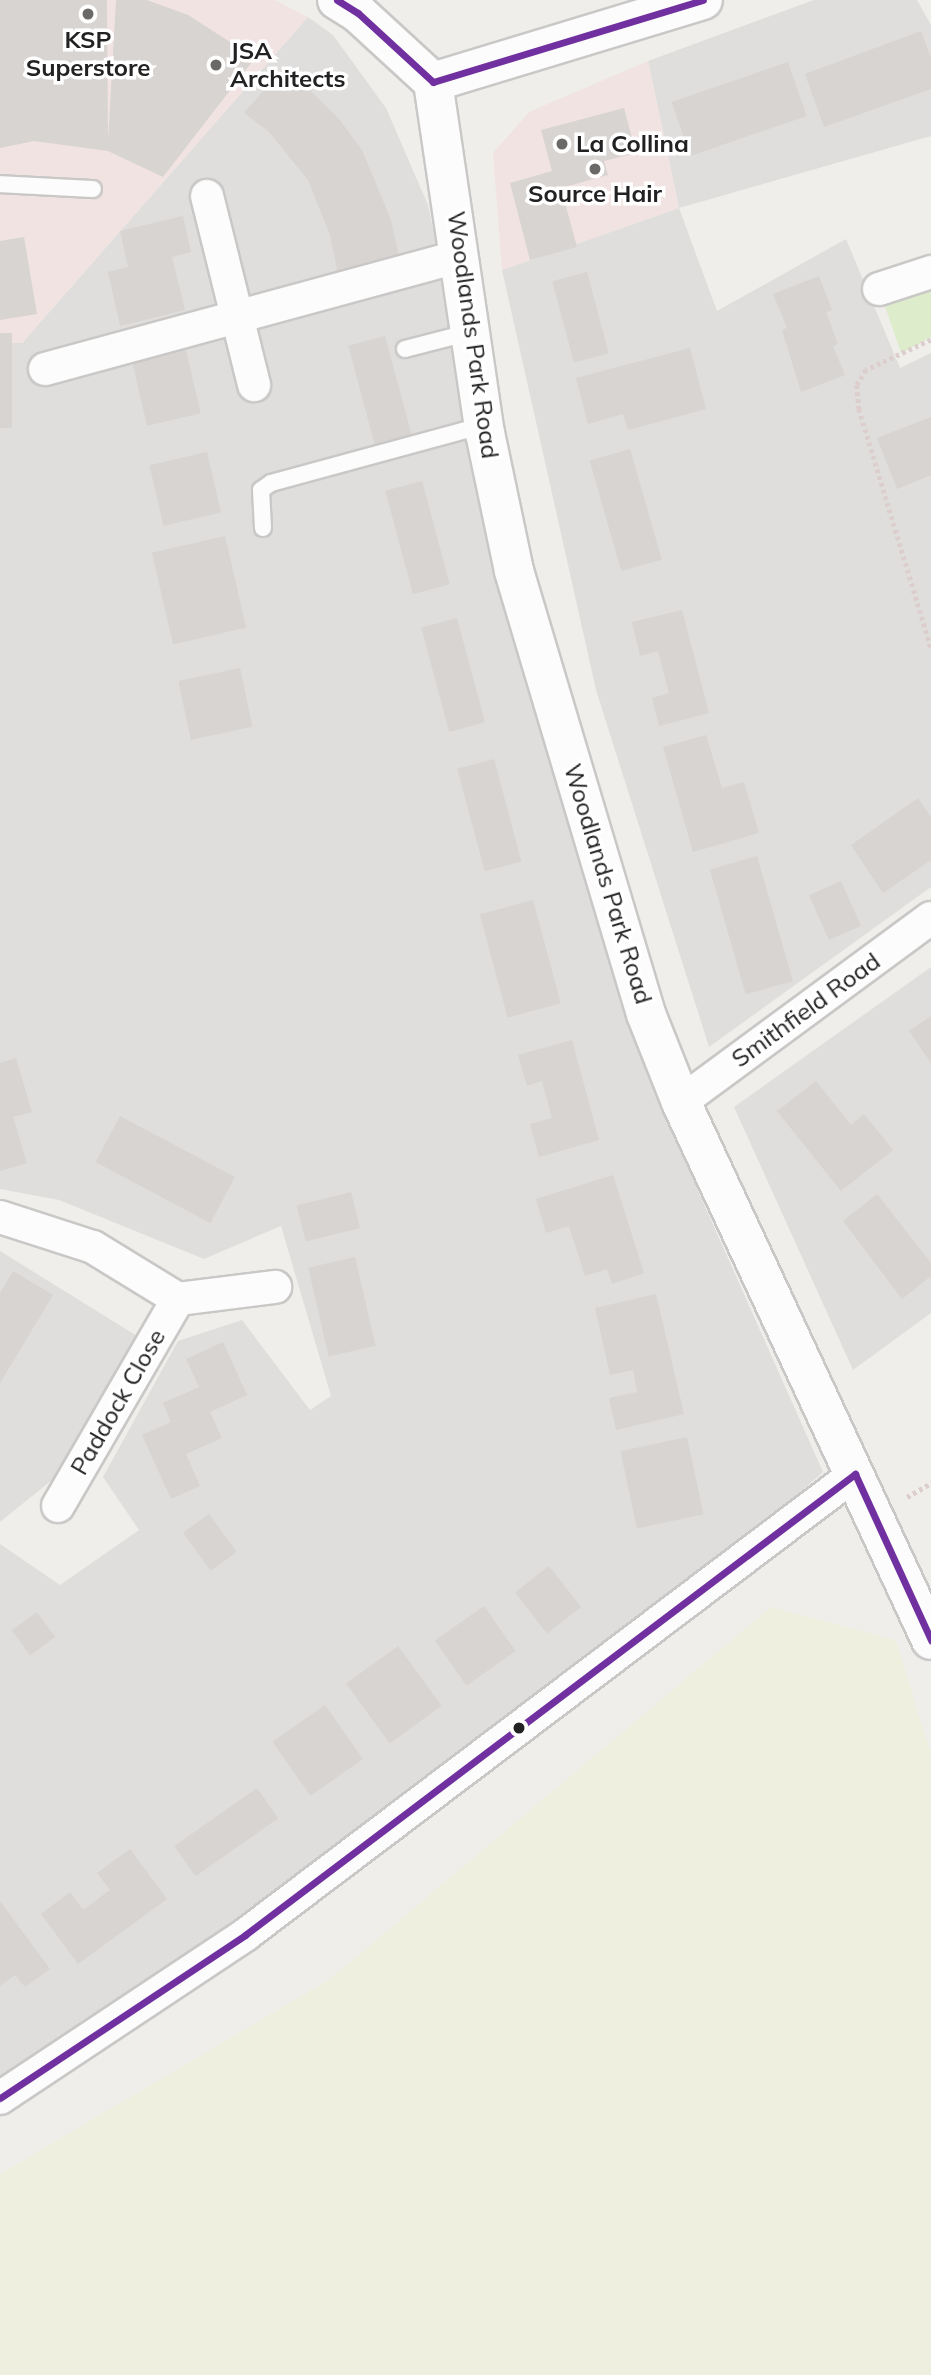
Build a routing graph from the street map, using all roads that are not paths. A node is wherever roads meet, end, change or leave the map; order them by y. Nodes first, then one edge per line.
1 (337, 0) edge
2 (703, 0) edge
3 (433, 82) junction
4 (0, 184) edge
5 (93, 189) dead end
6 (207, 196) dead end
7 (461, 256) junction
8 (931, 272) edge
9 (879, 289) dead end
10 (240, 315) junction
11 (471, 332) junction
12 (405, 349) dead end
13 (45, 369) dead end
14 (254, 385) dead end
15 (484, 425) junction
16 (263, 528) dead end
17 (931, 918) edge
18 (681, 1102) junction
19 (0, 1217) edge
20 (275, 1287) dead end
21 (178, 1298) junction
22 (855, 1474) junction
23 (58, 1506) dead end
24 (931, 1640) edge
25 (0, 2098) edge

1 - 3 street
2 - 3 street
3 - 7 street, Woodlands Park Road
4 - 5 lane
6 - 10 street
7 - 10 street
7 - 11 street, Woodlands Park Road
8 - 9 street
10 - 13 street
10 - 14 street
11 - 12 lane
11 - 15 street, Woodlands Park Road
15 - 16 lane
15 - 18 street, Woodlands Park Road
17 - 18 street, Smithfield Road
18 - 22 street, Woodlands Park Road
19 - 21 street
20 - 21 street
21 - 23 street, Paddock Close
22 - 24 street, Woodlands Park Road
22 - 25 street

